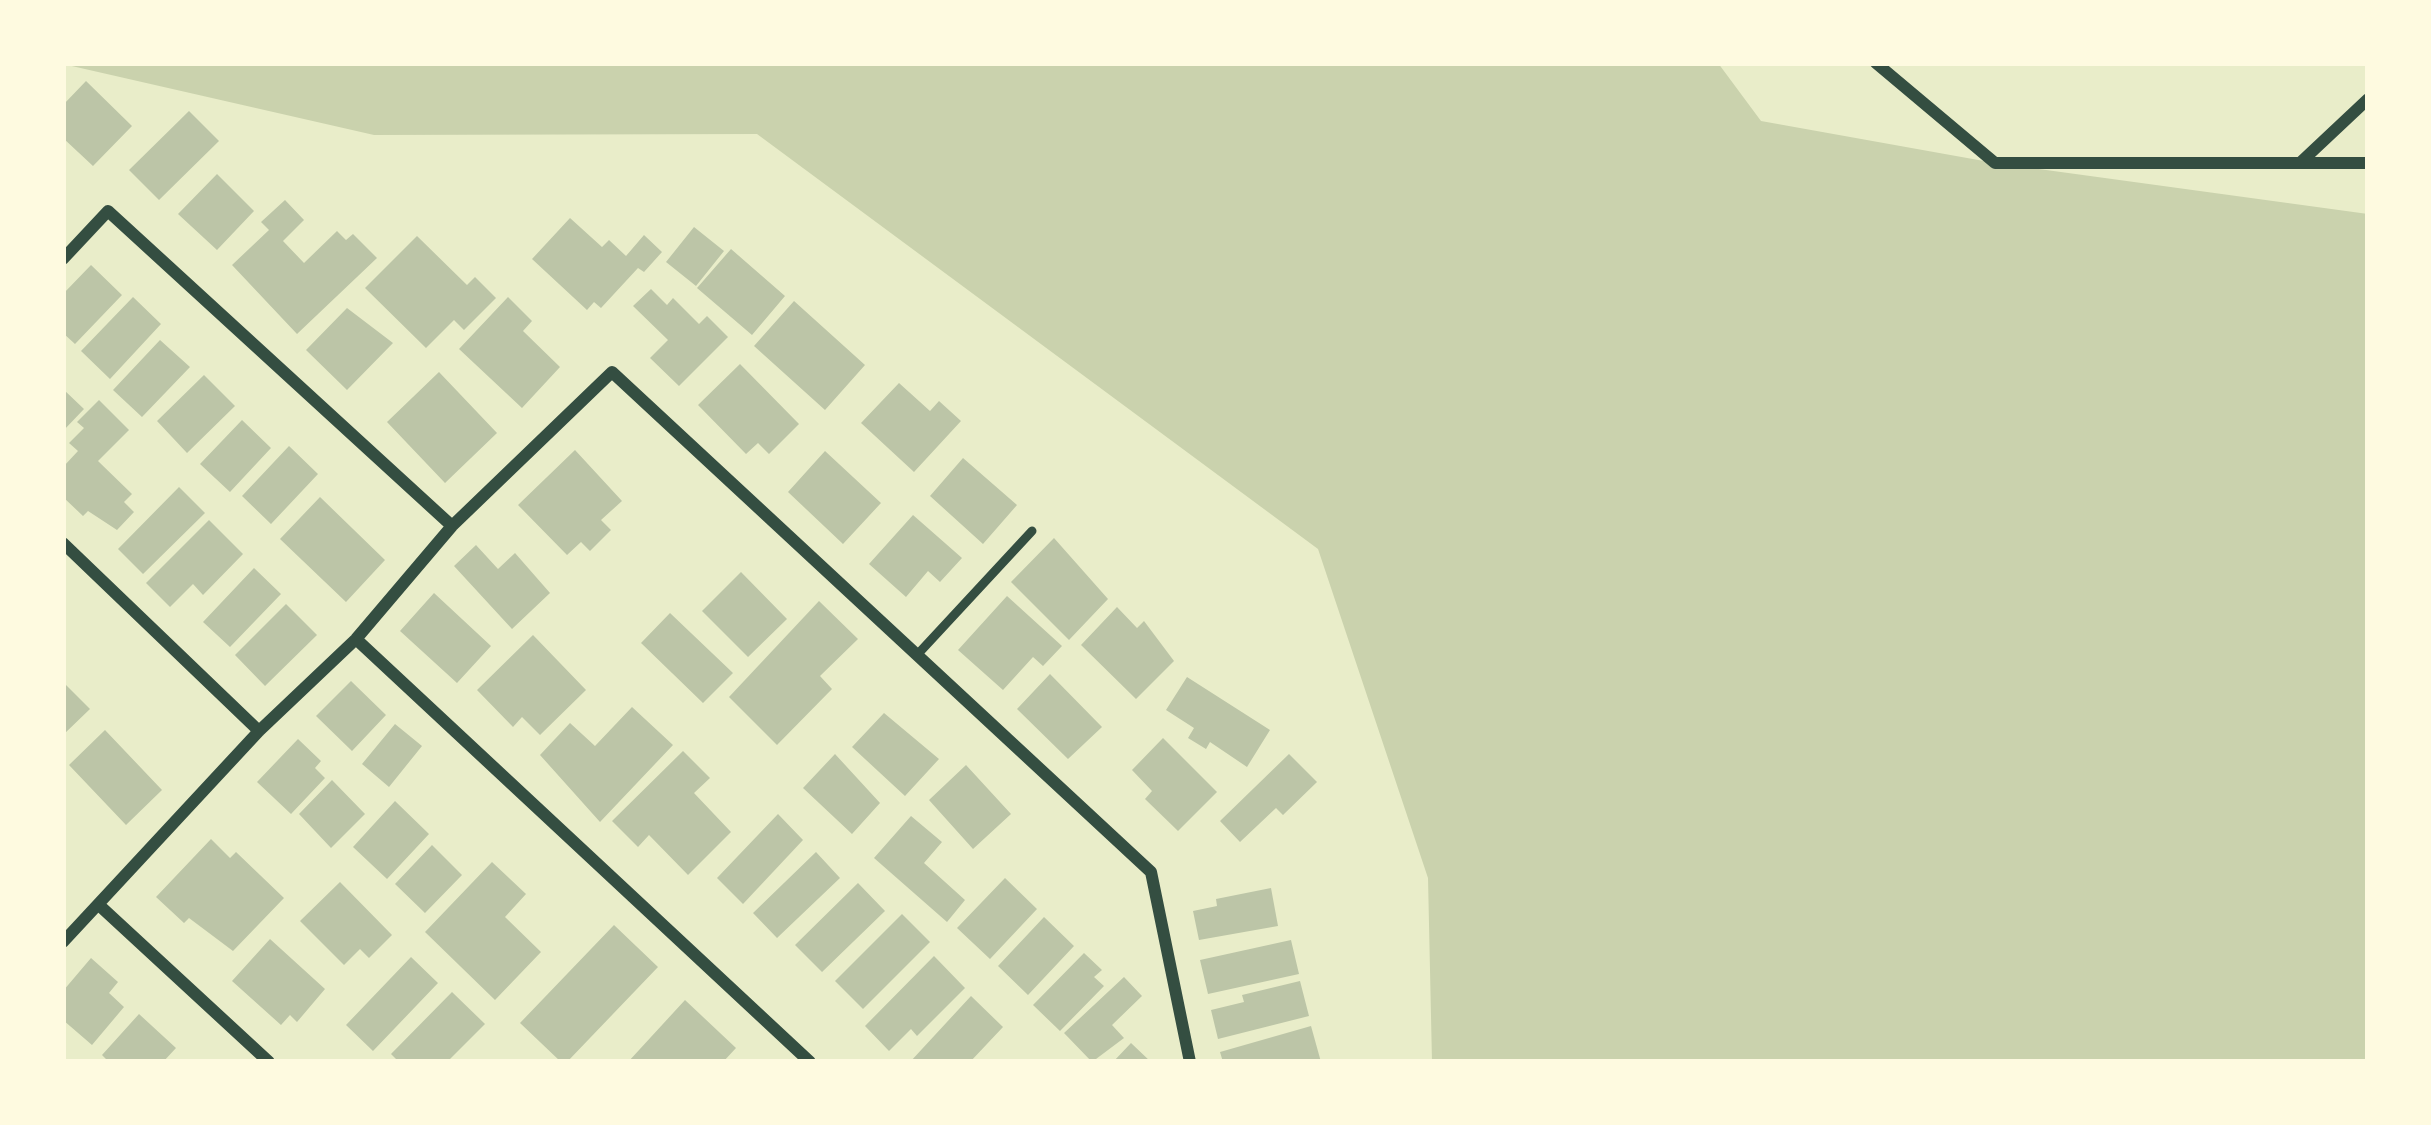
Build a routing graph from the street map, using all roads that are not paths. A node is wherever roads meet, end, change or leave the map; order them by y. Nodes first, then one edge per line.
1 (1876, 63) edge
2 (2368, 99) edge
3 (2302, 161) junction
4 (2368, 164) edge
5 (63, 259) edge
6 (452, 526) junction
7 (1032, 531) dead end
8 (63, 544) edge
9 (356, 639) junction
10 (917, 655) junction
11 (259, 731) junction
12 (100, 905) junction
13 (63, 942) edge
14 (269, 1062) edge
15 (810, 1062) edge
16 (1190, 1062) edge

1 - 3 street
2 - 3 street
3 - 4 street
5 - 6 street
6 - 9 street
6 - 10 street
7 - 10 lane
8 - 11 street
9 - 11 street
9 - 15 street
10 - 16 street
11 - 12 street
12 - 13 street
12 - 14 street

